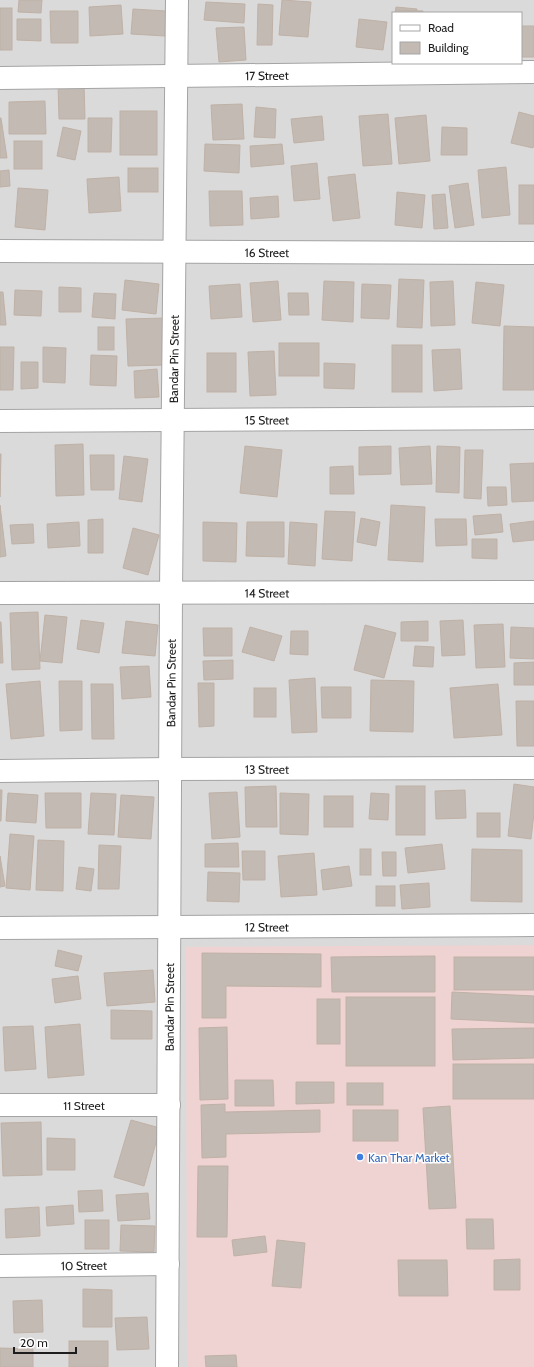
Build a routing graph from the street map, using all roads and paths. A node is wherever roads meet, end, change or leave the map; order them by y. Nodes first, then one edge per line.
1 (177, 0) edge
2 (534, 72) edge
3 (176, 76) junction
4 (0, 78) edge
5 (0, 252) edge
6 (174, 252) junction
7 (534, 253) edge
8 (534, 418) edge
9 (173, 420) junction
10 (0, 421) edge
11 (171, 592) junction
12 (534, 592) edge
13 (0, 593) edge
14 (534, 768) edge
15 (171, 769) junction
16 (0, 771) edge
17 (534, 925) edge
18 (0, 928) edge
19 (170, 928) junction
20 (0, 1105) edge
21 (169, 1105) junction
22 (168, 1264) junction
23 (0, 1266) edge
24 (168, 1367) edge

1 - 3 street, Bandar Pin Street
2 - 3 street, 17 Street
3 - 4 street, 17 Street
3 - 6 street, Bandar Pin Street
5 - 6 street, 16 Street
6 - 7 street, 16 Street
6 - 9 street, Bandar Pin Street
8 - 9 street, 15 Street
9 - 10 street, 15 Street
9 - 11 street, Bandar Pin Street
11 - 12 street, 14 Street
11 - 13 street, 14 Street
11 - 15 street, Bandar Pin Street
14 - 15 street, 13 Street
15 - 16 street, 13 Street
15 - 19 street, Bandar Pin Street
17 - 19 street, 12 Street
18 - 19 street, 12 Street
19 - 21 street, Bandar Pin Street
20 - 21 street, 11 Street
21 - 22 street, Bandar Pin Street
22 - 23 street, 10 Street
22 - 24 street, Bandar Pin Street

